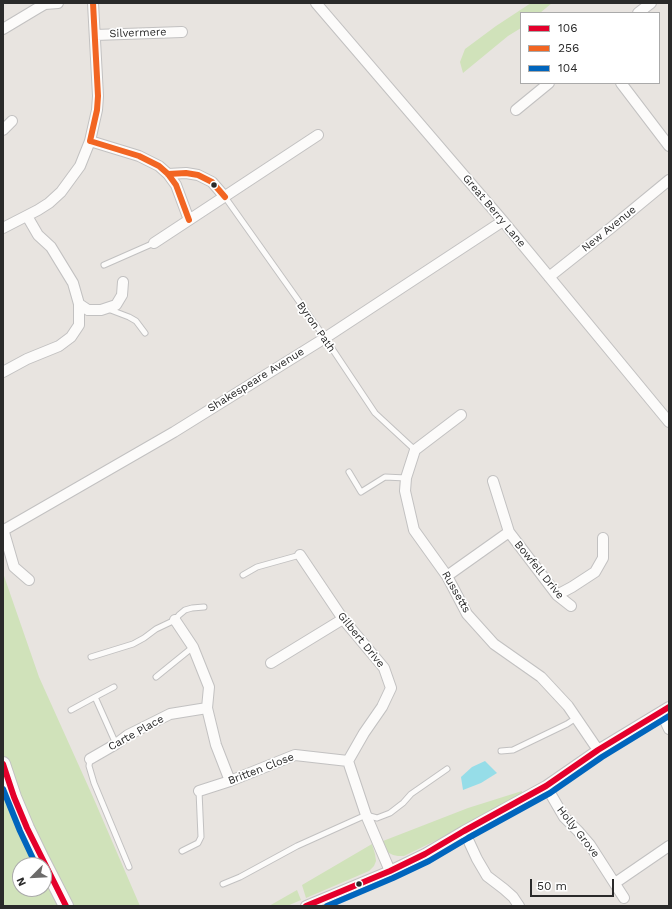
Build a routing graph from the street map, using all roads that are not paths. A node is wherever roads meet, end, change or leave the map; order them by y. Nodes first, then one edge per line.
1 (58, 3) edge
2 (93, 3) edge
3 (316, 3) edge
4 (651, 3) edge
5 (639, 12) edge
6 (3, 29) edge
7 (182, 32) dead end
8 (95, 35) junction
9 (548, 84) edge
10 (622, 84) edge
11 (516, 110) dead end
12 (12, 121) dead end
13 (3, 130) edge
14 (318, 136) dead end
15 (90, 141) junction
16 (669, 146) edge
17 (168, 174) junction
18 (669, 180) edge
19 (225, 197) junction
20 (27, 216) junction
21 (189, 220) junction
22 (503, 221) junction
23 (3, 228) edge
24 (154, 243) joint
25 (104, 266) dead end
26 (549, 277) junction
27 (123, 282) dead end
28 (79, 304) junction
29 (107, 308) junction
30 (145, 333) dead end
31 (325, 338) junction
32 (3, 372) edge
33 (461, 415) dead end
34 (669, 422) edge
35 (415, 450) junction
36 (349, 472) dead end
37 (406, 478) junction
38 (493, 481) dead end
39 (3, 530) edge
40 (509, 532) junction
41 (602, 538) dead end
42 (300, 555) joint
43 (243, 575) dead end
44 (447, 576) junction
45 (29, 580) dead end
46 (557, 595) junction
47 (571, 606) dead end
48 (204, 607) dead end
49 (343, 619) junction
50 (175, 620) junction
51 (193, 647) junction
52 (91, 658) dead end
53 (271, 662) dead end
54 (156, 677) dead end
55 (114, 687) dead end
56 (95, 697) junction
57 (207, 708) junction
58 (71, 710) dead end
59 (665, 710) edge
60 (576, 718) junction
61 (669, 728) edge
62 (116, 744) junction
63 (598, 750) junction
64 (501, 751) dead end
65 (90, 759) joint
66 (348, 761) junction
67 (3, 764) edge
68 (447, 768) dead end
69 (230, 781) junction
70 (546, 786) junction
71 (199, 791) joint
72 (366, 816) junction
73 (464, 831) junction
74 (669, 846) edge
75 (182, 850) dead end
76 (130, 867) dead end
77 (390, 871) junction
78 (615, 883) junction
79 (222, 884) dead end
80 (624, 898) dead end
81 (66, 906) edge
82 (306, 906) edge
83 (519, 906) edge

1 - 6 street
2 - 8 street
3 - 22 street, Great Berry Lane
4 - 5 street
7 - 8 street, Silvermere
8 - 15 street
9 - 11 street
10 - 16 street
12 - 13 street
14 - 19 street
15 - 17 street
15 - 20 street
17 - 19 street
17 - 21 street
18 - 26 street, New Avenue
19 - 21 street
19 - 31 lane, Byron Path
20 - 23 street
20 - 28 street
21 - 24 street
22 - 26 street, Great Berry Lane
22 - 31 street, Shakespeare Avenue
24 - 25 lane
26 - 34 street, Great Berry Lane
27 - 29 street
28 - 29 street
28 - 32 street
29 - 30 lane
31 - 35 lane, Byron Path
31 - 39 street, Shakespeare Avenue
33 - 35 street
35 - 37 street, Russetts
36 - 37 lane
37 - 44 street, Russetts
38 - 40 street, Bowfell Drive
39 - 45 street
40 - 44 street, Bowfell Drive
40 - 46 street, Bowfell Drive
41 - 46 street
42 - 43 lane
42 - 49 street, Gilbert Drive
44 - 60 street, Russetts
46 - 47 street, Bowfell Drive
48 - 50 lane
49 - 53 street
49 - 66 street, Gilbert Drive
50 - 51 street
50 - 52 lane
51 - 54 lane
51 - 57 street
55 - 56 lane
56 - 58 lane
56 - 62 lane
57 - 62 street, Carte Place
57 - 69 street
59 - 61 street
59 - 63 street
60 - 63 street, Russetts
60 - 64 lane
62 - 65 street, Carte Place
63 - 70 street
65 - 76 lane
66 - 69 street, Britten Close
66 - 72 street
67 - 81 main road
68 - 72 lane
69 - 71 street, Britten Close
70 - 73 street
70 - 78 street, Holly Grove
71 - 75 lane
72 - 77 street
72 - 79 lane
73 - 77 street
73 - 83 street
74 - 78 street
77 - 82 street
78 - 80 street, Holly Grove

